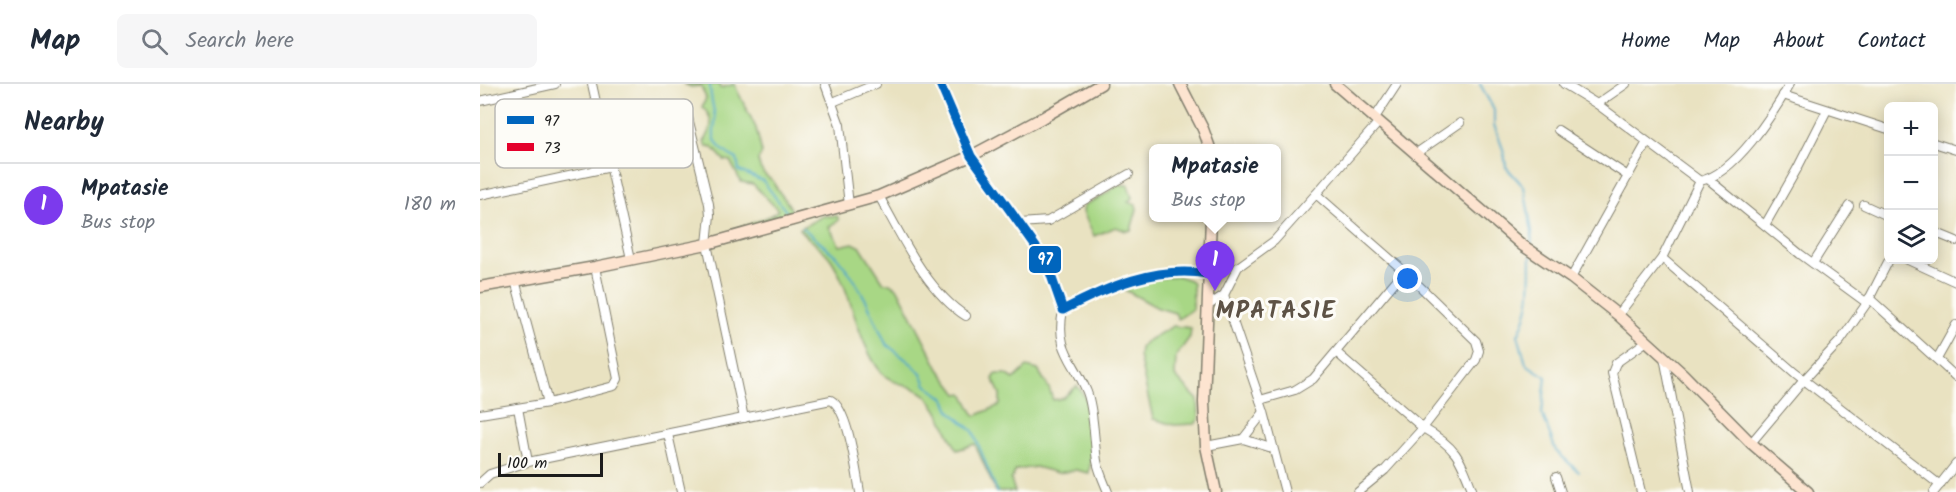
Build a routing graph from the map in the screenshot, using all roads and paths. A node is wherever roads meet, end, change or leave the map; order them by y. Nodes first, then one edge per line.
1 (555, 84) edge
2 (592, 84) edge
3 (825, 84) edge
4 (876, 84) edge
5 (940, 84) edge
6 (1101, 84) edge
7 (1180, 84) edge
8 (1335, 84) edge
9 (1397, 84) edge
10 (1564, 84) edge
11 (1626, 84) edge
12 (1790, 84) edge
13 (1784, 95) junction
14 (595, 99) edge
15 (480, 100) edge
16 (833, 102) junction
17 (1597, 104) junction
18 (1827, 110) junction
19 (1376, 121) junction
20 (1460, 123) dead end
21 (1884, 128) edge
22 (1558, 130) dead end
23 (693, 138) edge
24 (1647, 142) junction
25 (1209, 144) edge
26 (1938, 144) edge
27 (1956, 150) edge
28 (1415, 154) junction
29 (971, 156) junction
30 (606, 168) edge
31 (611, 168) edge
32 (1129, 174) dead end
33 (1628, 176) junction
34 (1704, 180) junction
35 (1316, 194) junction
36 (480, 195) edge
37 (879, 196) junction
38 (849, 205) junction
39 (1864, 205) dead end
40 (1849, 206) dead end
41 (1884, 214) edge
42 (1211, 222) edge
43 (1020, 223) junction
44 (1765, 225) junction
45 (1938, 234) edge
46 (1956, 241) edge
47 (707, 244) junction
48 (1662, 258) junction
49 (631, 259) junction
50 (1813, 263) junction
51 (1887, 264) edge
52 (1917, 264) edge
53 (595, 267) junction
54 (1404, 271) junction
55 (1208, 274) junction
56 (1571, 278) junction
57 (516, 280) junction
58 (1956, 282) edge
59 (480, 287) edge
60 (1224, 294) junction
61 (1868, 301) junction
62 (1209, 305) junction
63 (1063, 310) junction
64 (1618, 315) junction
65 (966, 316) dead end
66 (1956, 325) edge
67 (1647, 341) junction
68 (1336, 352) junction
69 (1663, 356) junction
70 (1937, 359) junction
71 (1956, 376) edge
72 (1804, 380) junction
73 (1260, 400) junction
74 (548, 403) junction
75 (518, 408) junction
76 (1264, 412) junction
77 (480, 414) edge
78 (744, 418) junction
79 (1423, 428) junction
80 (668, 434) junction
81 (1243, 440) junction
82 (1751, 444) junction
83 (1206, 446) junction
84 (1272, 448) junction
85 (528, 462) junction
86 (1956, 464) edge
87 (1556, 477) dead end
88 (480, 483) edge
89 (1937, 489) edge
90 (681, 492) edge
91 (860, 492) edge
92 (1108, 492) edge
93 (1216, 492) edge
94 (1285, 492) edge
95 (1358, 492) edge
96 (1473, 492) edge
97 (1561, 492) edge
98 (1641, 492) edge
99 (1690, 492) edge
100 (1809, 492) edge

1 - 15 street
2 - 14 street
3 - 16 street
4 - 16 street
5 - 29 street
6 - 29 street
7 - 25 street
8 - 19 street
9 - 19 street
10 - 17 street
11 - 17 street
12 - 13 street
13 - 18 street
13 - 34 street
16 - 38 street
17 - 24 street
18 - 21 street
18 - 44 street
19 - 28 street
19 - 35 street
20 - 28 street
22 - 33 street
23 - 47 street
24 - 33 street
24 - 34 street
26 - 27 street
28 - 56 street
29 - 37 street
29 - 43 street
30 - 36 street
31 - 49 street
32 - 43 street
33 - 56 street
34 - 44 street
34 - 48 street
35 - 54 street
35 - 60 street
37 - 38 street
37 - 65 street
38 - 47 street
39 - 41 street
40 - 50 street
42 - 55 street
43 - 63 street
44 - 50 street
45 - 46 street
47 - 49 street
47 - 78 street
48 - 64 street
48 - 72 street
49 - 53 street
50 - 61 street
51 - 61 street
52 - 58 street
53 - 57 street
53 - 74 street
54 - 68 street
54 - 79 street
55 - 62 street
55 - 63 street
56 - 64 street
57 - 59 street
57 - 74 street
60 - 62 street
60 - 73 street
61 - 70 street
61 - 72 street
62 - 83 street
63 - 92 street
64 - 67 street
66 - 70 street
67 - 69 street
67 - 98 street
68 - 73 street
68 - 79 street
69 - 82 street
69 - 99 street
70 - 71 street
72 - 82 street
72 - 89 street
73 - 76 street
74 - 75 street
75 - 77 street
75 - 85 street
76 - 81 street
76 - 84 street
78 - 80 street
78 - 91 street
79 - 95 street
79 - 96 street
80 - 85 street
80 - 90 street
81 - 83 street
81 - 84 street
82 - 100 street
83 - 93 street
84 - 94 street
85 - 88 street
86 - 89 street
87 - 97 street

